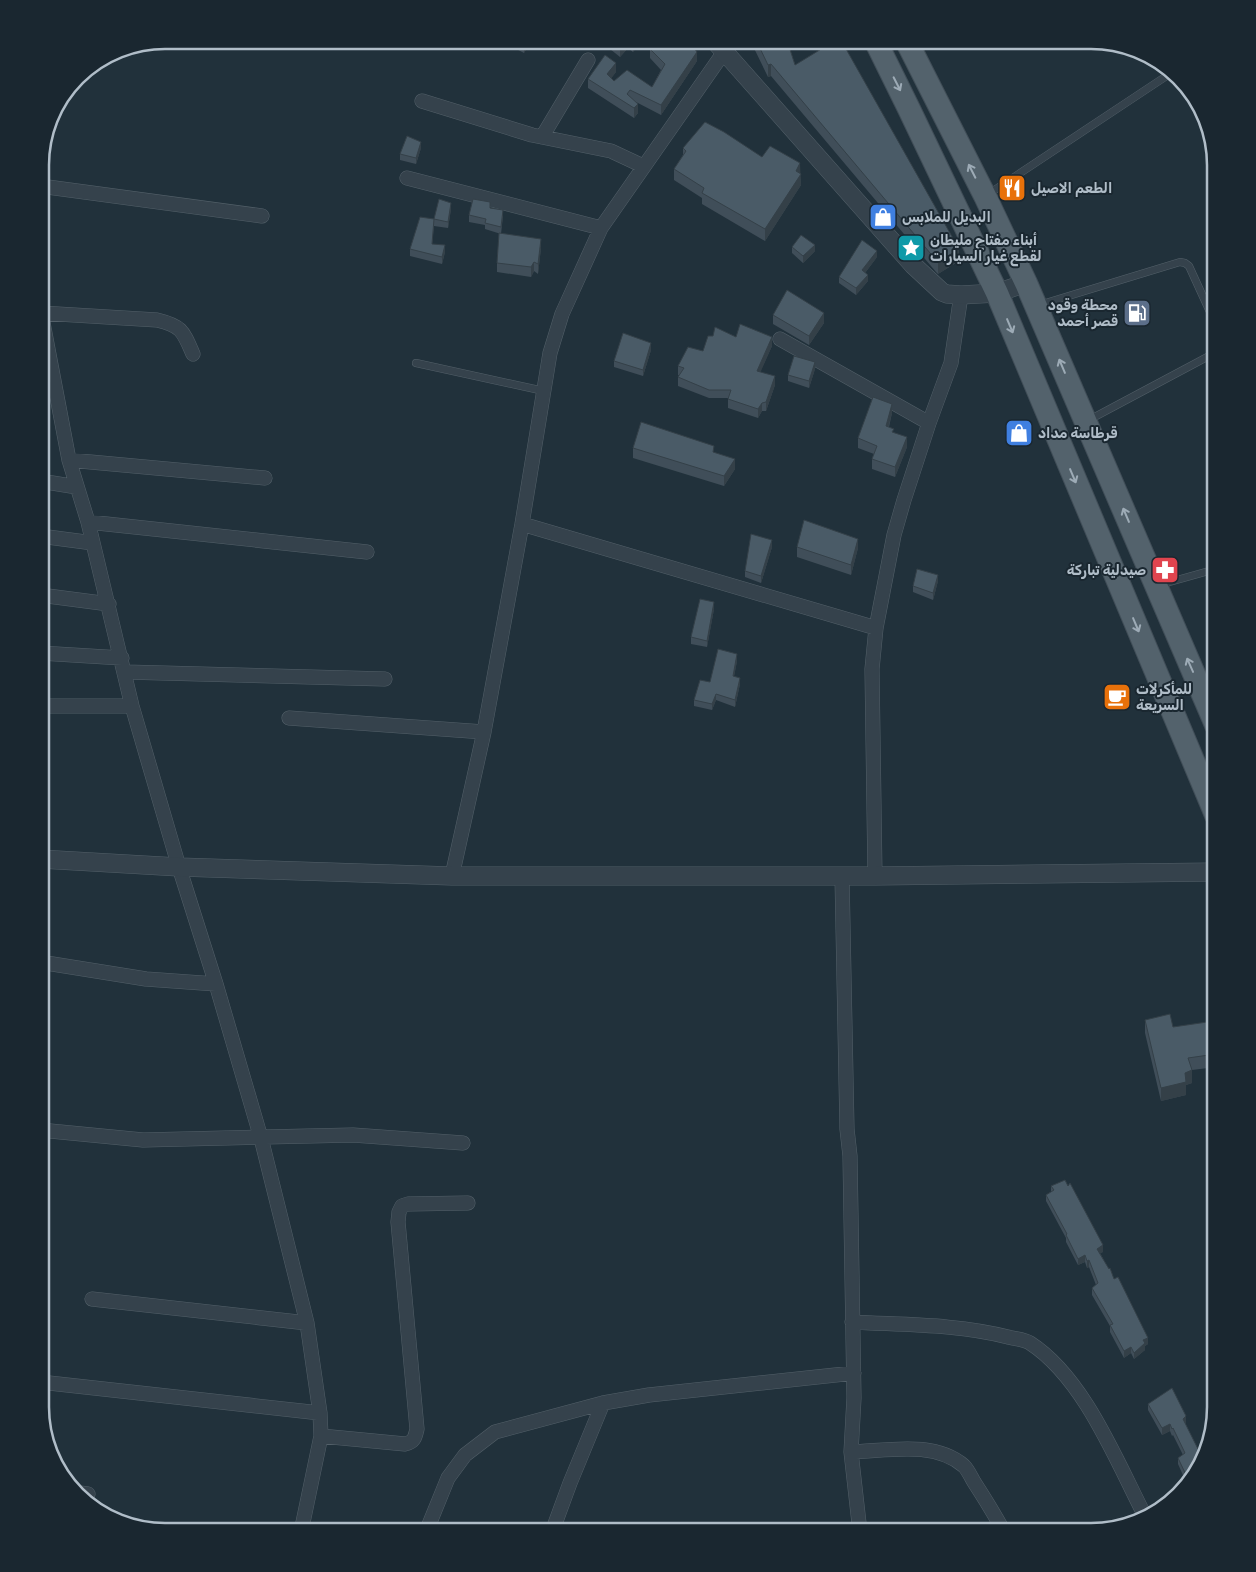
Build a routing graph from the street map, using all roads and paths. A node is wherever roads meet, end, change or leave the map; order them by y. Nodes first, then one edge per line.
1 (717, 49) edge
2 (722, 49) edge
3 (879, 49) edge
4 (911, 49) edge
5 (588, 60) dead end
6 (1166, 76) edge
7 (422, 101) dead end
8 (542, 137) junction
9 (643, 166) junction
10 (407, 178) dead end
11 (49, 187) edge
12 (985, 196) junction
13 (262, 216) dead end
14 (601, 228) junction
15 (1026, 283) junction
16 (996, 293) junction
17 (961, 295) junction
18 (1207, 305) edge
19 (1036, 306) junction
20 (49, 311) edge
21 (780, 339) dead end
22 (193, 354) dead end
23 (1207, 357) edge
24 (416, 363) dead end
25 (49, 369) edge
26 (544, 391) junction
27 (1086, 422) junction
28 (929, 423) junction
29 (69, 460) junction
30 (266, 478) dead end
31 (49, 483) edge
32 (77, 488) junction
33 (88, 522) junction
34 (522, 524) junction
35 (49, 537) edge
36 (93, 543) junction
37 (367, 552) dead end
38 (1207, 571) edge
39 (1155, 586) junction
40 (49, 597) edge
41 (109, 604) junction
42 (876, 628) junction
43 (49, 654) edge
44 (122, 658) junction
45 (125, 672) junction
46 (385, 679) dead end
47 (1207, 705) edge
48 (49, 706) edge
49 (132, 706) junction
50 (289, 718) dead end
51 (484, 732) junction
52 (1207, 794) edge
53 (49, 860) edge
54 (179, 867) junction
55 (1207, 872) edge
56 (452, 876) junction
57 (842, 876) junction
58 (875, 876) junction
59 (49, 963) edge
60 (216, 984) junction
61 (49, 1131) edge
62 (262, 1138) junction
63 (463, 1143) dead end
64 (468, 1203) dead end
65 (92, 1299) dead end
66 (852, 1322) junction
67 (307, 1323) junction
68 (854, 1373) junction
69 (49, 1383) edge
70 (603, 1403) junction
71 (320, 1413) junction
72 (321, 1436) junction
73 (851, 1452) junction
74 (1143, 1511) edge
75 (303, 1523) edge
76 (430, 1523) edge
77 (555, 1523) edge
78 (859, 1523) edge
79 (999, 1523) edge

1 - 9 street
2 - 17 street
3 -> 16 main road
12 -> 4 main road
5 - 8 street
6 - 12 lane
7 - 8 street
8 - 9 street
9 - 14 street
10 - 14 street
11 - 13 street
12 - 15 main road
14 - 26 street
15 - 16 street
15 - 19 main road
16 - 17 street
16 -> 52 main road
17 - 28 street
18 - 19 lane
27 -> 19 main road
20 - 22 street
21 - 28 street
23 - 27 lane
24 - 26 lane
25 - 29 street
26 - 34 street
39 -> 27 main road
28 - 42 street
29 - 30 street
29 - 32 street
31 - 32 street
32 - 33 street
33 - 36 street
33 - 37 street
34 - 42 street
34 - 51 street
35 - 36 street
36 - 41 street
38 - 39 lane
47 -> 39 main road
40 - 41 street
41 - 44 street
42 - 58 street
43 - 44 street
44 - 45 street
45 - 46 street
45 - 49 street
48 - 49 street
49 - 54 street
50 - 51 street
51 - 56 street
53 - 54 street
54 - 56 street
54 - 60 street
55 - 58 street
56 - 57 street
57 - 58 street
57 - 66 street
59 - 60 street
60 - 62 street
61 - 62 street
62 - 63 street
62 - 67 street
64 - 72 street
65 - 67 street
66 - 68 street
66 - 74 street
67 - 71 street
68 - 70 street
68 - 73 street
69 - 71 street
70 - 76 street
70 - 77 street
71 - 72 street
72 - 75 street
73 - 78 street
73 - 79 street

